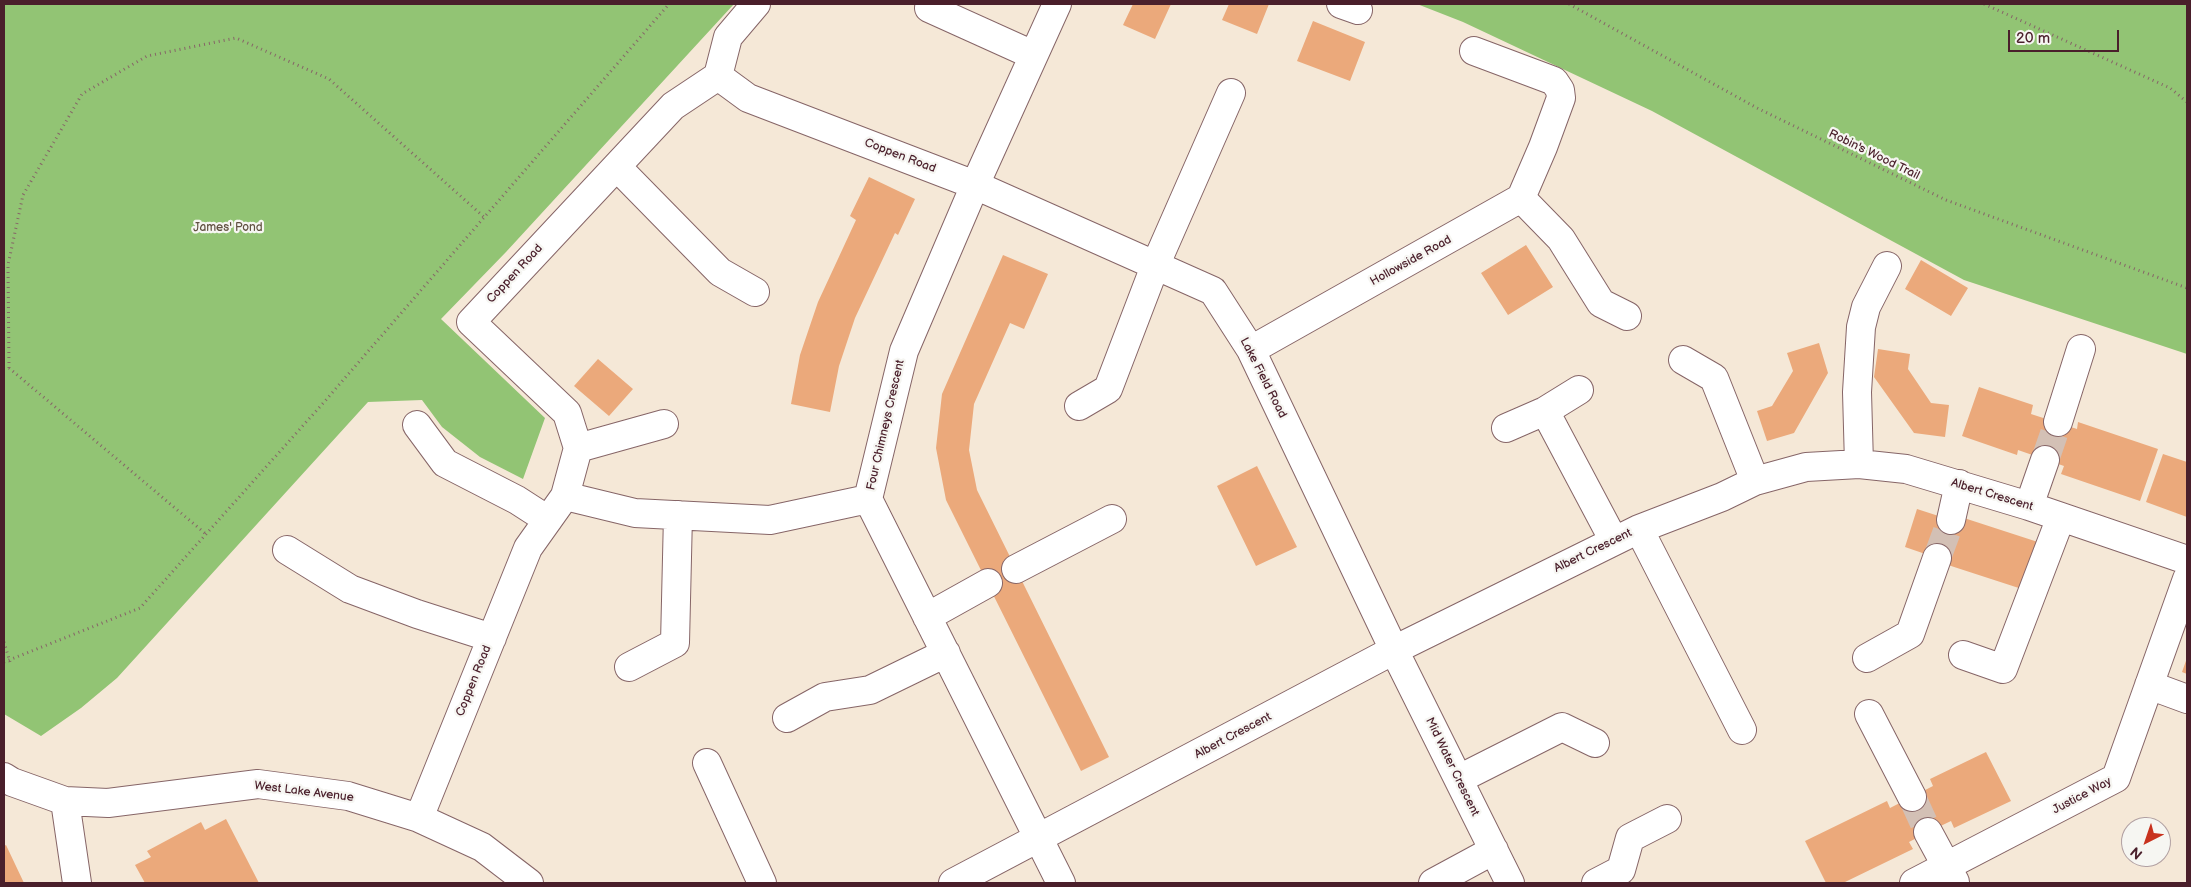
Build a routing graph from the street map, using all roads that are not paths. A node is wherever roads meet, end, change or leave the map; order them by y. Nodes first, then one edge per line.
1 (756, 4) edge
2 (930, 4) edge
3 (1057, 4) edge
4 (1474, 51) dead end
5 (1033, 56) junction
6 (718, 76) junction
7 (1231, 93) dead end
8 (617, 167) junction
9 (974, 185) junction
10 (1521, 198) junction
11 (1155, 266) junction
12 (1887, 266) dead end
13 (755, 292) dead end
14 (1627, 316) dead end
15 (2082, 349) dead end
16 (1252, 350) junction
17 (1683, 360) dead end
18 (1579, 390) dead end
19 (1079, 406) dead end
20 (1545, 411) junction
21 (2058, 422) tunnel mouth
22 (664, 424) dead end
23 (417, 425) dead end
24 (1506, 428) dead end
25 (578, 448) junction
26 (2045, 460) tunnel mouth
27 (1860, 464) junction
28 (1756, 481) junction
29 (1959, 484) junction
30 (565, 496) junction
31 (868, 499) junction
32 (2029, 506) junction
33 (678, 515) junction
34 (2061, 517) junction
35 (1112, 519) dead end
36 (548, 520) junction
37 (1951, 520) tunnel mouth
38 (1639, 529) junction
39 (1614, 541) junction
40 (287, 550) dead end
41 (1937, 558) tunnel mouth
42 (2187, 560) edge
43 (1016, 569) dead end
44 (2187, 579) edge
45 (988, 583) dead end
46 (927, 617) junction
47 (492, 638) junction
48 (1394, 650) junction
49 (946, 653) junction
50 (1963, 655) dead end
51 (1867, 658) dead end
52 (629, 668) dead end
53 (2149, 685) junction
54 (2187, 699) edge
55 (1869, 714) dead end
56 (787, 718) dead end
57 (1742, 730) dead end
58 (1595, 742) dead end
59 (707, 763) dead end
60 (4, 777) edge
61 (1458, 779) junction
62 (1912, 797) tunnel mouth
63 (65, 802) junction
64 (419, 818) junction
65 (1666, 819) dead end
66 (1928, 832) tunnel mouth
67 (1038, 839) junction
68 (1494, 850) junction
69 (1952, 875) edge
70 (77, 883) edge
71 (528, 883) edge
72 (762, 883) edge
73 (953, 883) edge
74 (1061, 883) edge
75 (1433, 883) edge
76 (1510, 883) edge
77 (1596, 883) edge
78 (1914, 883) edge

1 - 6 street
2 - 5 street
3 - 5 street, Four Chimneys Crescent
4 - 10 street
5 - 9 street, Four Chimneys Crescent
6 - 8 street, Coppen Road
6 - 9 street, Coppen Road
7 - 11 street
8 - 13 street
8 - 25 street, Coppen Road
9 - 11 street, Lake Field Road
9 - 31 street, Four Chimneys Crescent
10 - 14 street
10 - 16 street, Hollowside Road
11 - 16 street, Lake Field Road
11 - 19 street
12 - 27 street
15 - 21 street
16 - 48 street, Lake Field Road
17 - 28 street
18 - 20 street
20 - 24 street
20 - 39 street
22 - 25 street
23 - 36 street
25 - 30 street, Coppen Road
26 - 32 street
27 - 28 street, Albert Crescent
27 - 29 street, Albert Crescent
28 - 38 street, Albert Crescent
29 - 32 street, Albert Crescent
29 - 37 street
30 - 33 street
30 - 36 street, Coppen Road
31 - 33 street
31 - 46 street, Four Chimneys Crescent
32 - 34 street, Albert Crescent
33 - 52 street
34 - 42 street, Albert Crescent
34 - 50 street
35 - 43 street
36 - 47 street, Coppen Road
38 - 39 street, Albert Crescent
38 - 57 street
39 - 48 street, Albert Crescent
40 - 47 street
41 - 51 street
44 - 53 street, Justice Way
45 - 46 street
46 - 49 street, Four Chimneys Crescent
47 - 64 street, Coppen Road
48 - 61 street, Mid Water Crescent
48 - 67 street, Albert Crescent
49 - 56 street
49 - 67 street, Four Chimneys Crescent
53 - 54 street
53 - 69 street, Justice Way
55 - 62 street
58 - 61 street
59 - 72 street
60 - 63 street, West Lake Avenue
61 - 68 street, Mid Water Crescent
63 - 64 street, West Lake Avenue
63 - 70 street
64 - 71 street, West Lake Avenue
65 - 77 street
66 - 69 street
67 - 73 street, Albert Crescent
67 - 74 street, Four Chimneys Crescent
68 - 75 street
68 - 76 street, Mid Water Crescent
69 - 78 street, Justice Way

